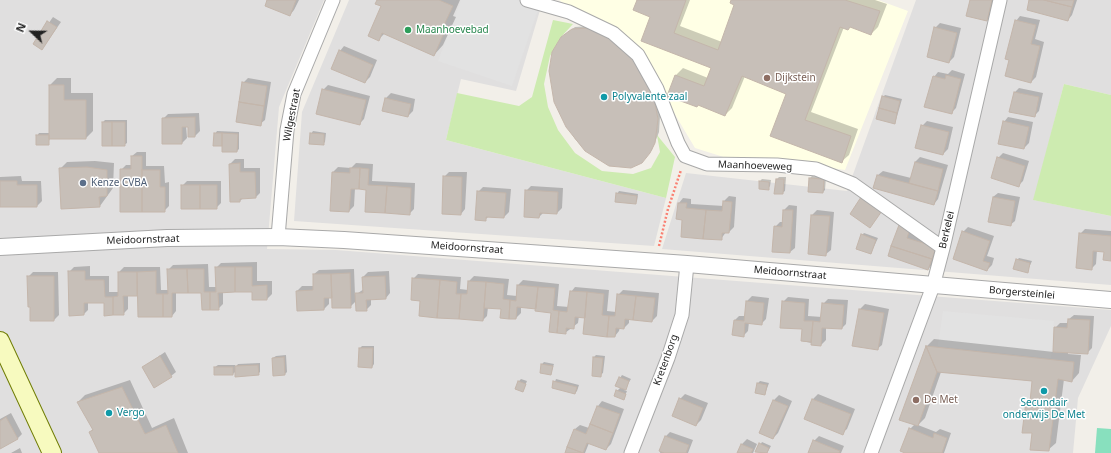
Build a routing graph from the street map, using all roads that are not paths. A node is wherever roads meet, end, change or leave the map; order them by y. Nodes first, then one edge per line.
1 (333, 0) edge
2 (527, 0) edge
3 (1000, 0) edge
4 (278, 238) junction
5 (0, 247) edge
6 (944, 248) junction
7 (687, 264) junction
8 (933, 286) junction
9 (1111, 300) edge
10 (0, 340) edge
11 (52, 453) edge
12 (631, 453) edge
13 (871, 453) edge

1 - 4 street, Wilgestraat
2 - 6 street, Maanhoeveweg
3 - 6 street, Berkelei
4 - 5 street, Meidoornstraat
4 - 7 street, Meidoornstraat
6 - 8 street, Berkelei
7 - 8 street, Meidoornstraat
7 - 12 street, Kretenborg
8 - 9 street, Borgersteinlei
8 - 13 street, Berkelei
10 - 11 main road

